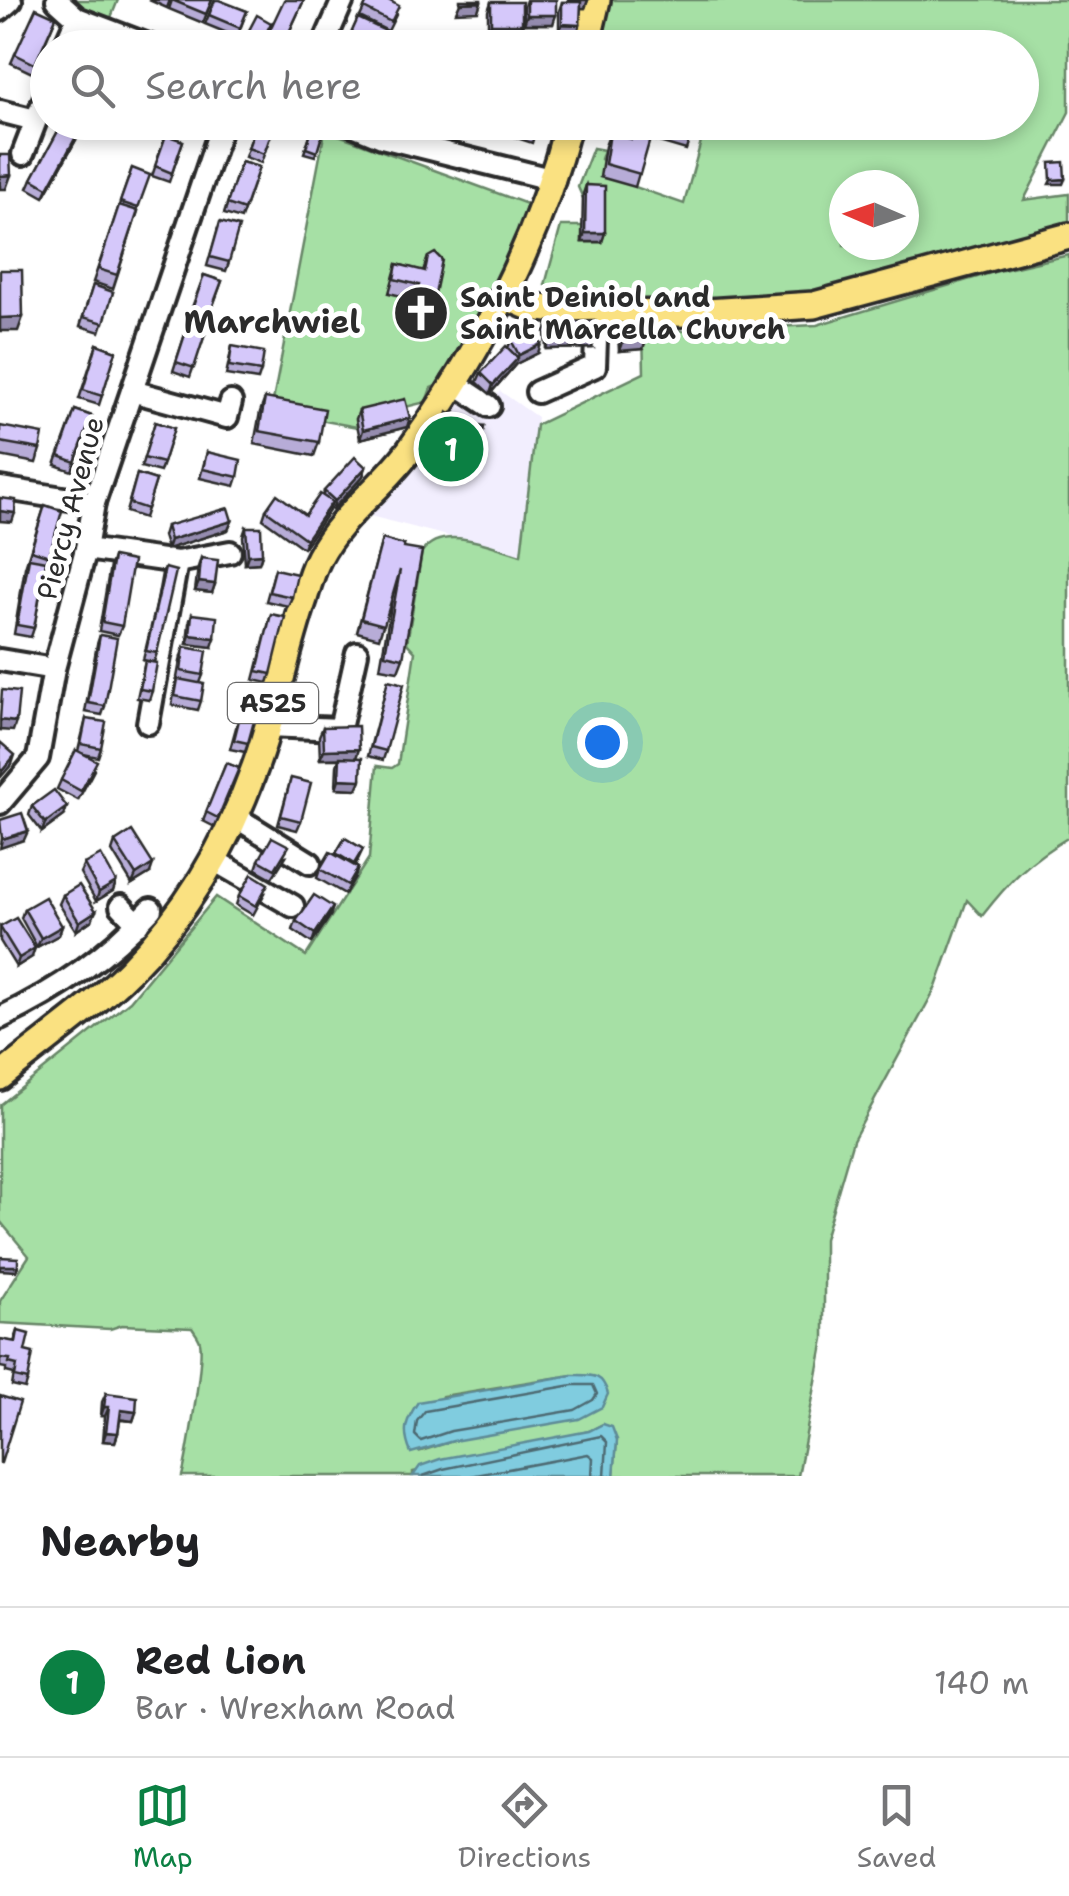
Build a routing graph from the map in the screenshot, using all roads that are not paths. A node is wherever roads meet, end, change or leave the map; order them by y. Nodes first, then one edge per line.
1 (11, 0) edge
2 (57, 0) edge
3 (343, 0) edge
4 (597, 0) edge
5 (0, 10) edge
6 (77, 18) junction
7 (72, 30) edge
8 (109, 30) edge
9 (330, 30) edge
10 (590, 30) edge
11 (0, 111) edge
12 (30, 119) edge
13 (30, 133) edge
14 (216, 140) edge
15 (394, 140) edge
16 (564, 140) edge
17 (22, 154) dead end
18 (554, 180) junction
19 (1069, 236) edge
20 (505, 296) junction
21 (597, 314) junction
22 (453, 382) junction
23 (132, 391) junction
24 (537, 392) dead end
25 (231, 402) dead end
26 (489, 406) dead end
27 (0, 488) edge
28 (94, 502) junction
29 (86, 549) junction
30 (230, 552) dead end
31 (178, 562) junction
32 (357, 653) dead end
33 (0, 660) edge
34 (54, 669) junction
35 (148, 723) dead end
36 (267, 726) junction
37 (0, 804) edge
38 (234, 816) junction
39 (212, 860) junction
40 (310, 863) dead end
41 (121, 906) dead end
42 (293, 906) dead end
43 (0, 1018) edge
44 (0, 1076) edge

1 - 5 street
2 - 6 street
3 - 9 street
4 - 10 main road
6 - 7 street
6 - 8 street
11 - 12 street
13 - 17 street
14 - 23 street, Piercy Avenue
15 - 18 street
16 - 18 main road, A525
18 - 20 main road, A525
19 - 21 main road
20 - 21 main road
20 - 22 main road, A525
21 - 24 street
22 - 26 street
22 - 36 main road, A525
23 - 25 street, Piercy Avenue
23 - 28 street, Piercy Avenue
27 - 28 street
28 - 29 street, Piercy Avenue
29 - 31 street
29 - 34 street, Piercy Avenue
30 - 31 street
31 - 35 street
32 - 36 street
33 - 34 street
34 - 37 street, Piercy Avenue
36 - 38 main road, A525
38 - 39 main road, A525
38 - 40 street
39 - 42 street
39 - 44 main road, A525
41 - 43 street

